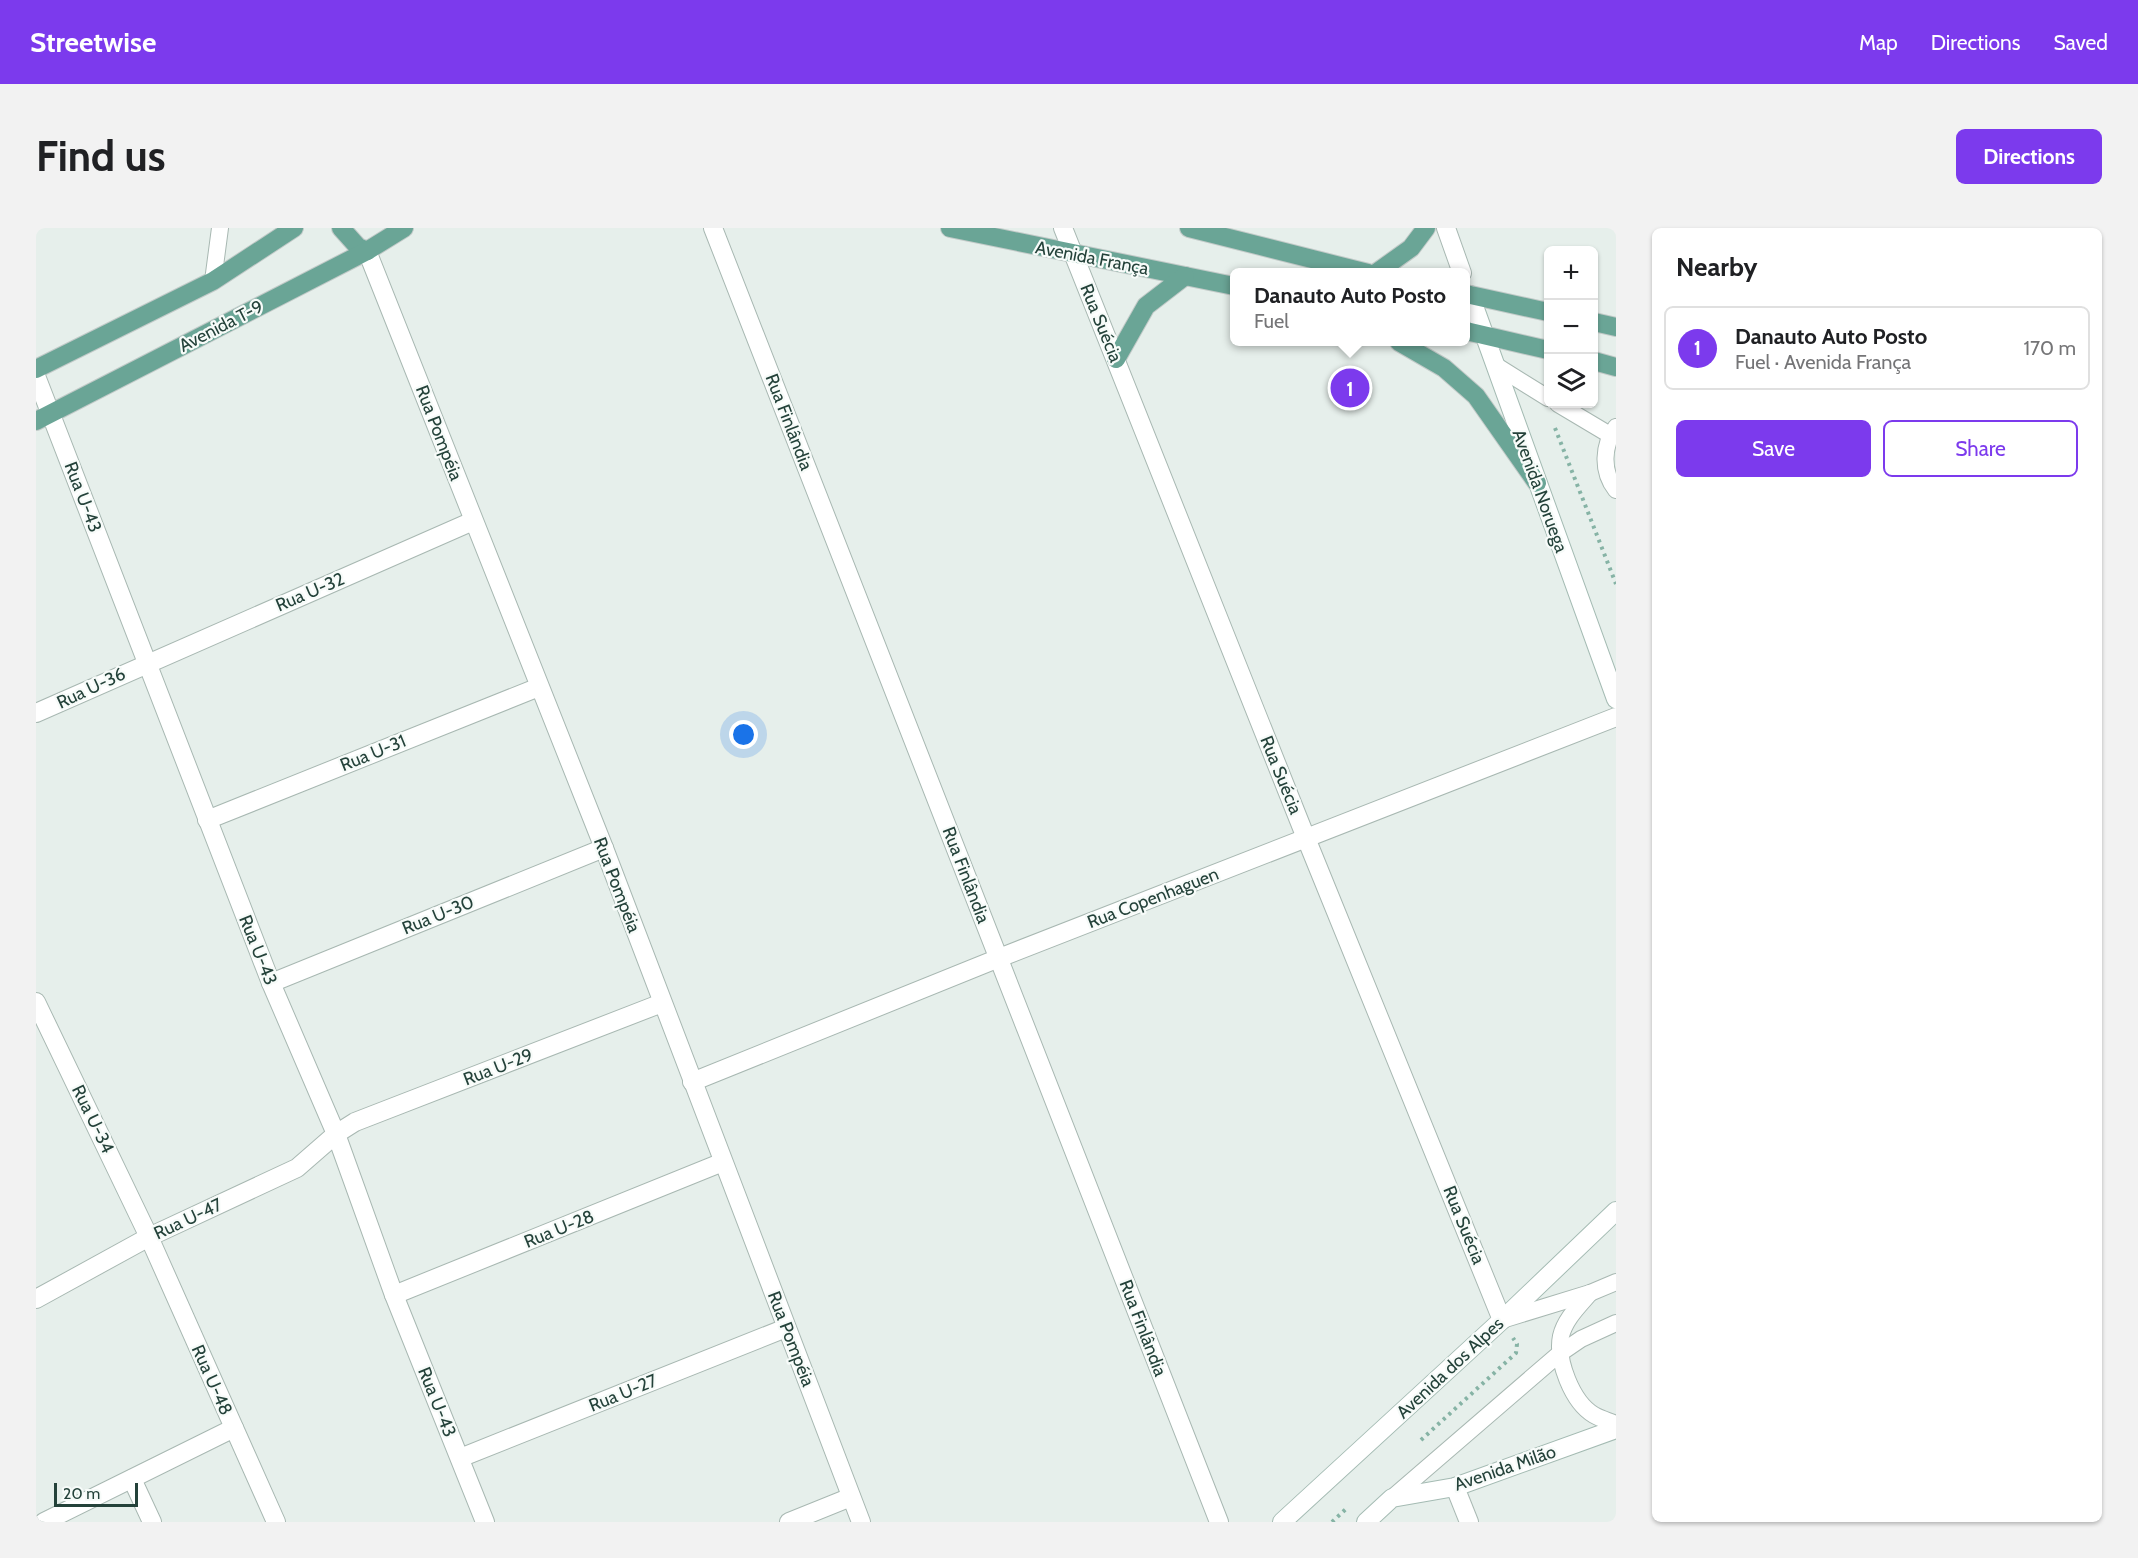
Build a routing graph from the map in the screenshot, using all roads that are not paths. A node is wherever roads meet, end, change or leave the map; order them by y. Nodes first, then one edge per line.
1 (220, 228) edge
2 (294, 228) edge
3 (340, 228) edge
4 (404, 228) edge
5 (713, 228) edge
6 (950, 228) edge
7 (1063, 228) edge
8 (1189, 228) edge
9 (1426, 228) edge
10 (1446, 228) edge
11 (368, 251) junction
12 (1074, 255) junction
13 (1348, 268) edge
14 (1383, 268) edge
15 (1460, 268) edge
16 (1185, 276) junction
17 (213, 281) junction
18 (1230, 285) edge
19 (1470, 291) edge
20 (1470, 298) edge
21 (1544, 311) edge
22 (1598, 323) edge
23 (1616, 327) edge
24 (1470, 332) edge
25 (1484, 335) junction
26 (1406, 346) edge
27 (1544, 349) edge
28 (1116, 360) junction
29 (1598, 362) edge
30 (1495, 365) junction
31 (1616, 367) edge
32 (36, 369) edge
33 (36, 376) edge
34 (1544, 395) edge
35 (1566, 408) edge
36 (44, 417) edge
37 (1613, 431) edge
38 (1537, 483) junction
39 (1616, 490) edge
40 (473, 521) junction
41 (146, 663) junction
42 (539, 687) junction
43 (1616, 699) edge
44 (36, 713) edge
45 (1616, 717) edge
46 (207, 820) junction
47 (1306, 838) junction
48 (604, 848) junction
49 (999, 958) junction
50 (271, 983) junction
51 (36, 1002) edge
52 (662, 1004) junction
53 (692, 1082) junction
54 (336, 1134) junction
55 (723, 1162) junction
56 (1616, 1211) edge
57 (149, 1237) junction
58 (1616, 1282) edge
59 (1590, 1293) junction
60 (394, 1295) junction
61 (36, 1299) edge
62 (1502, 1320) junction
63 (1616, 1323) edge
64 (786, 1328) junction
65 (1559, 1354) junction
66 (1616, 1424) edge
67 (234, 1428) junction
68 (1616, 1429) edge
69 (460, 1458) junction
70 (132, 1479) junction
71 (1455, 1487) junction
72 (851, 1497) junction
73 (1392, 1498) junction
74 (44, 1522) edge
75 (152, 1522) edge
76 (276, 1522) edge
77 (484, 1522) edge
78 (789, 1522) edge
79 (861, 1522) edge
80 (1219, 1522) edge
81 (1282, 1522) edge
82 (1366, 1522) edge
83 (1469, 1522) edge

1 - 17 lane
2 - 17 main road
3 - 11 main road
4 - 11 main road, Avenida T-9
5 - 49 street, Rua Finlândia
6 - 12 main road, Avenida França
7 - 12 street, Rua Suécia
8 - 13 main road
9 - 14 main road
10 - 15 street
11 - 36 main road, Avenida T-9
11 - 40 street, Rua Pompéia
12 - 16 main road, Avenida França
12 - 28 street, Rua Suécia
16 - 18 main road, Avenida França
16 - 28 main road
17 - 32 main road
19 - 21 main road
20 - 25 street, Avenida Noruega
22 - 23 main road
24 - 25 main road
25 - 27 main road
25 - 30 street, Avenida Noruega
26 - 38 main road
28 - 47 street, Rua Suécia
29 - 31 main road
30 - 34 lane
30 - 38 street, Avenida Noruega
33 - 36 street, Rua U-43
35 - 37 lane
36 - 41 street, Rua U-43
37 - 39 lane
38 - 43 street, Avenida Noruega
40 - 41 street, Rua U-32
40 - 42 street, Rua Pompéia
41 - 44 street, Rua U-36
41 - 46 street, Rua U-43
42 - 46 street, Rua U-31
42 - 48 street, Rua Pompéia
45 - 47 street, Rua Copenhaguen
46 - 50 street, Rua U-43
47 - 49 street, Rua Copenhaguen
47 - 62 street, Rua Suécia
48 - 50 street, Rua U-30
48 - 52 street, Rua Pompéia
49 - 53 street, Rua Copenhaguen
49 - 80 street, Rua Finlândia
50 - 54 street, Rua U-43
51 - 57 street, Rua U-34
52 - 53 street, Rua Pompéia
52 - 54 street, Rua U-29
53 - 55 street, Rua Pompéia
54 - 57 street, Rua U-47
54 - 60 street, Rua U-43
55 - 60 street, Rua U-28
55 - 64 street, Rua Pompéia
56 - 62 street, Avenida dos Alpes
57 - 61 street, Rua U-47
57 - 67 street, Rua U-48
58 - 59 lane
59 - 62 lane
59 - 65 lane
60 - 69 street, Rua U-43
62 - 81 street, Avenida dos Alpes
63 - 65 lane
64 - 69 street, Rua U-27
64 - 72 street, Rua Pompéia
65 - 66 lane
65 - 73 lane
67 - 70 street
67 - 76 street, Rua U-48
68 - 71 street, Avenida Milão
69 - 77 street, Rua U-43
70 - 74 street
70 - 75 street
71 - 73 street, Avenida Milão
71 - 83 street
72 - 78 street
72 - 79 street, Rua Pompéia
73 - 82 street

